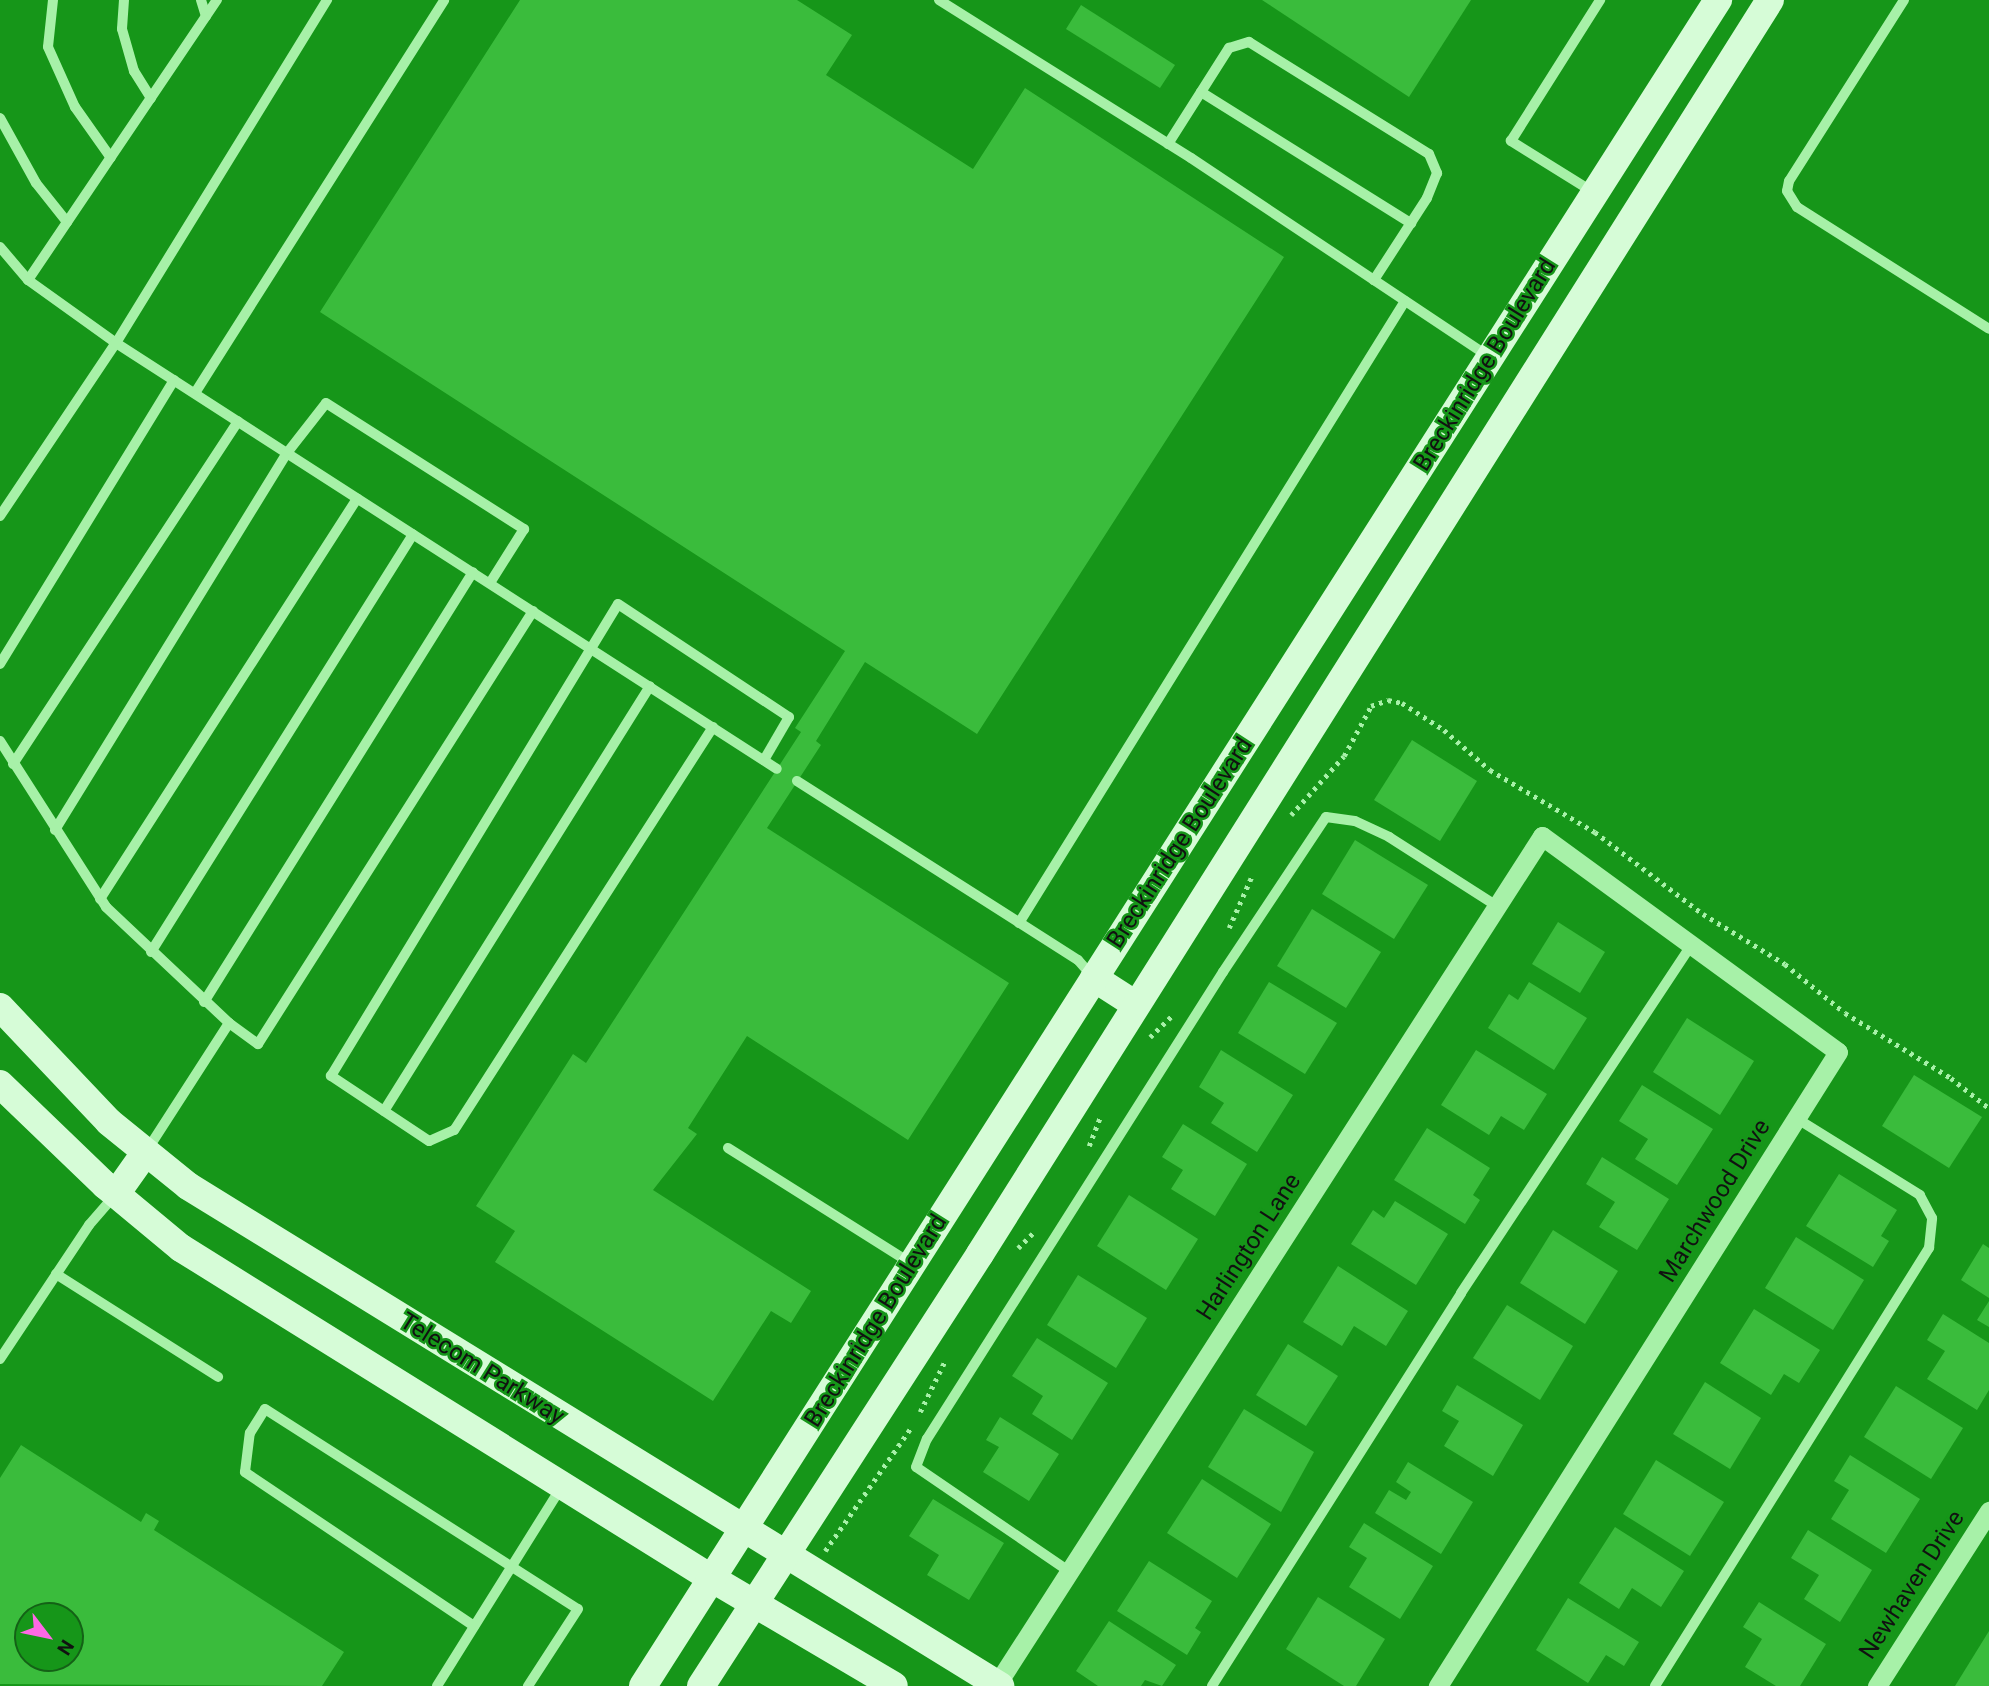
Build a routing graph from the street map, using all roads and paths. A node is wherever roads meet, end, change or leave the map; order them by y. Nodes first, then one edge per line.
1 (53, 0) edge
2 (124, 0) edge
3 (201, 0) edge
4 (218, 0) edge
5 (327, 0) edge
6 (444, 0) edge
7 (939, 0) edge
8 (1600, 0) edge
9 (1718, 0) edge
10 (1770, 0) edge
11 (1904, 0) edge
12 (206, 16) junction
13 (1200, 92) junction
14 (151, 98) junction
15 (0, 118) edge
16 (1168, 144) junction
17 (111, 158) junction
18 (1595, 193) junction
19 (67, 222) junction
20 (1410, 223) junction
21 (0, 247) edge
22 (1374, 280) junction
23 (28, 281) junction
24 (1405, 301) junction
25 (1989, 329) edge
26 (116, 343) junction
27 (1490, 357) junction
28 (174, 380) junction
29 (1529, 383) junction
30 (195, 393) junction
31 (238, 421) junction
32 (287, 453) junction
33 (357, 498) junction
34 (0, 516) edge
35 (413, 534) junction
36 (473, 572) junction
37 (490, 583) junction
38 (533, 611) junction
39 (589, 647) junction
40 (0, 664) edge
41 (649, 686) junction
42 (713, 727) junction
43 (0, 741) edge
44 (764, 760) junction
45 (13, 764) junction
46 (777, 769) dead end
47 (797, 781) dead end
48 (1286, 821) dead end
49 (55, 830) junction
50 (1542, 836) joint
51 (1256, 867) dead end
52 (100, 899) junction
53 (1497, 906) junction
54 (1019, 923) junction
55 (1223, 940) dead end
56 (1691, 945) junction
57 (151, 952) junction
58 (1094, 978) junction
59 (204, 1002) junction
60 (1182, 1004) dead end
61 (1136, 1005) junction
62 (0, 1007) edge
63 (229, 1023) junction
64 (1142, 1045) dead end
65 (0, 1084) edge
66 (1989, 1108) edge
67 (1103, 1109) dead end
68 (384, 1111) junction
69 (1796, 1118) junction
70 (728, 1148) dead end
71 (145, 1153) junction
72 (1087, 1153) dead end
73 (116, 1194) junction
74 (1045, 1221) dead end
75 (1014, 1251) dead end
76 (912, 1264) junction
77 (56, 1274) junction
78 (946, 1358) dead end
79 (0, 1359) edge
80 (218, 1377) dead end
81 (562, 1485) junction
82 (1989, 1511) edge
83 (743, 1529) junction
84 (795, 1562) junction
85 (510, 1568) junction
86 (1070, 1572) junction
87 (711, 1578) junction
88 (754, 1603) junction
89 (474, 1626) junction
90 (998, 1685) edge
91 (437, 1686) edge
92 (528, 1686) edge
93 (643, 1686) edge
94 (701, 1686) edge
95 (894, 1686) edge
96 (1212, 1686) edge
97 (1438, 1686) edge
98 (1656, 1686) edge
99 (1877, 1686) edge

1 - 17 lane
2 - 14 lane
3 - 12 lane
4 - 12 lane
5 - 26 lane
6 - 30 lane
7 - 16 lane
8 - 18 lane
9 - 18 street, Breckinridge Boulevard
10 - 29 street, Breckinridge Boulevard
11 - 25 lane
12 - 14 lane
13 - 16 lane
13 - 20 lane
13 - 20 lane
14 - 17 lane
15 - 19 lane
16 - 22 lane
17 - 19 lane
18 - 27 street, Breckinridge Boulevard
19 - 23 lane
20 - 22 lane
21 - 23 lane
22 - 24 lane
23 - 26 lane
24 - 27 lane
24 - 54 lane
26 - 28 lane
26 - 34 lane
27 - 29 street
27 - 58 street, Breckinridge Boulevard
28 - 30 lane
28 - 40 lane
29 - 61 street, Breckinridge Boulevard
30 - 31 lane
31 - 32 lane
31 - 45 lane
32 - 33 lane
32 - 37 lane
32 - 49 lane
33 - 35 lane
33 - 52 lane
35 - 36 lane
35 - 57 lane
36 - 37 lane
36 - 59 lane
37 - 38 lane
38 - 39 lane
38 - 63 lane
39 - 41 lane
39 - 44 lane
39 - 68 lane
41 - 42 lane
41 - 68 lane
42 - 44 lane
42 - 68 lane
43 - 45 lane
44 - 46 lane
45 - 49 lane
47 - 54 lane
48 - 66 path
49 - 52 lane
50 - 53 street, Harlington Lane
50 - 56 street, Marchwood Drive
51 - 55 path
52 - 57 lane
53 - 86 street, Harlington Lane
53 - 86 lane
54 - 58 lane
56 - 69 street, Marchwood Drive
56 - 96 lane
57 - 59 lane
58 - 61 street
58 - 76 street, Breckinridge Boulevard
59 - 63 lane
60 - 64 path
61 - 84 street, Breckinridge Boulevard
62 - 71 street, Telecom Parkway
63 - 71 lane
65 - 73 street
67 - 72 path
69 - 97 street, Marchwood Drive
69 - 98 lane
70 - 76 lane
71 - 73 street
71 - 83 street, Telecom Parkway
73 - 77 lane
73 - 81 street
74 - 75 path
76 - 83 street, Breckinridge Boulevard
77 - 79 lane
77 - 80 lane
78 - 84 path
81 - 85 lane
81 - 87 street
82 - 99 street, Newhaven Drive
83 - 84 street, Telecom Parkway
83 - 87 street, Breckinridge Boulevard
84 - 88 street, Breckinridge Boulevard
84 - 90 street, Telecom Parkway
85 - 89 lane
85 - 89 lane
85 - 92 lane
86 - 90 street, Harlington Lane
87 - 88 street
87 - 93 street, Breckinridge Boulevard
88 - 94 street, Breckinridge Boulevard
88 - 95 street
89 - 91 lane

